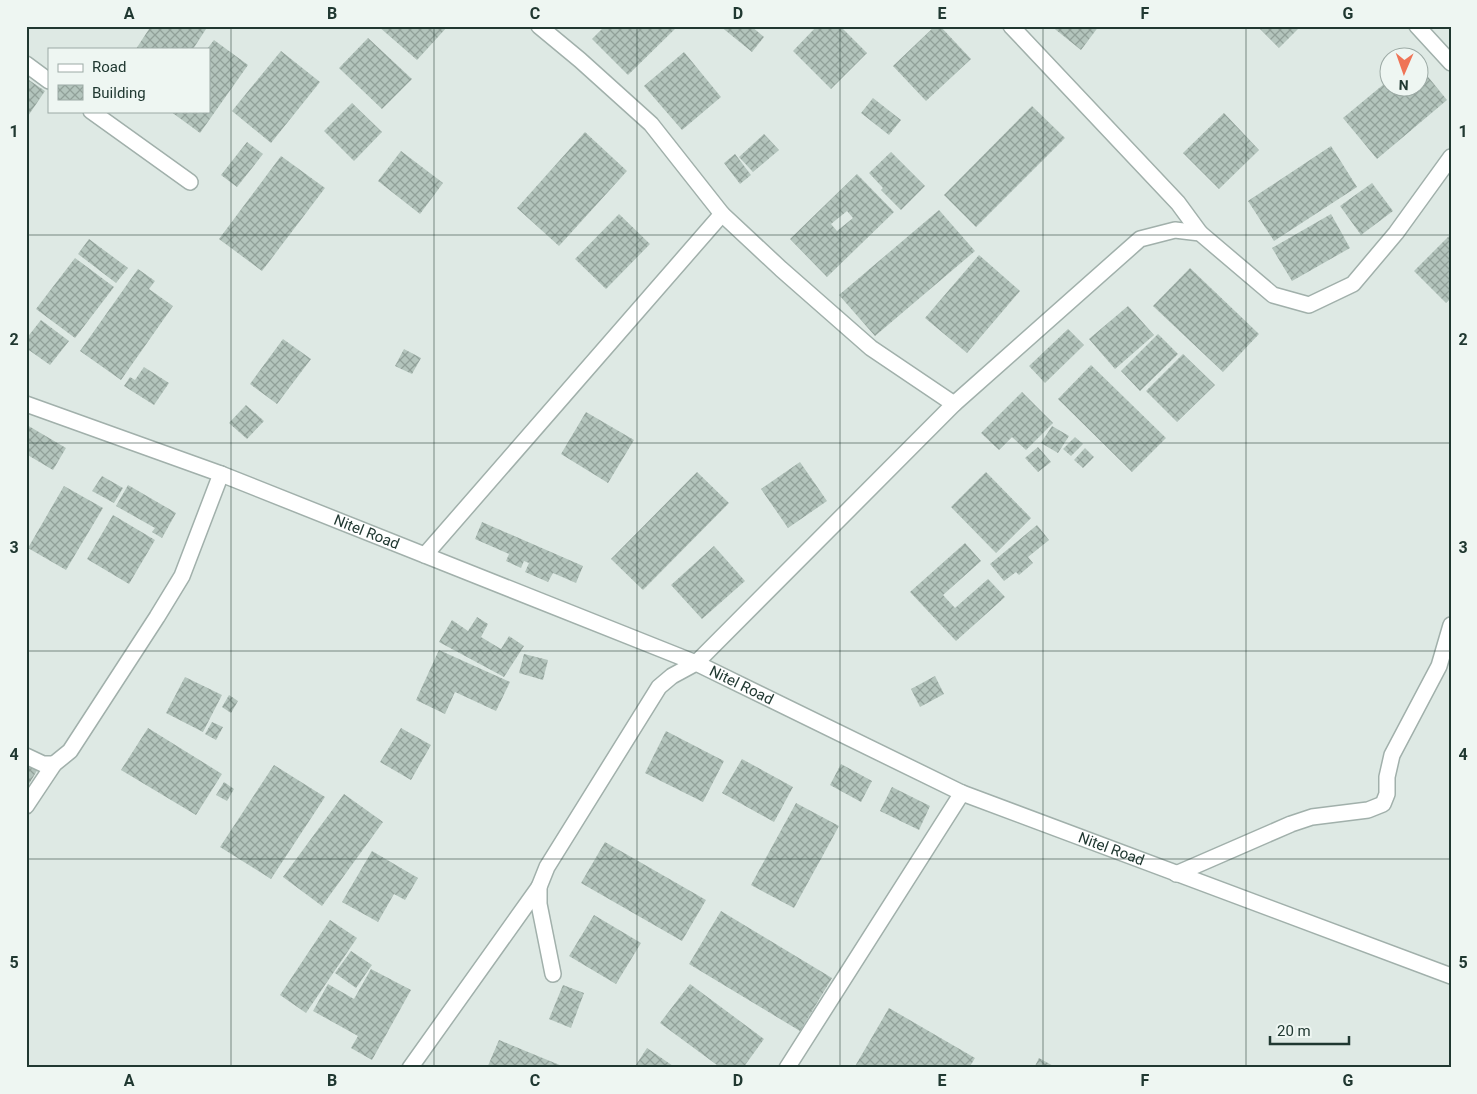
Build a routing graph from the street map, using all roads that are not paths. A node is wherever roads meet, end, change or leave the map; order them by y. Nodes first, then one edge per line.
1 (539, 26) edge
2 (1011, 26) edge
3 (1417, 26) edge
4 (1451, 63) edge
5 (26, 64) edge
6 (48, 79) edge
7 (92, 112) edge
8 (1451, 157) edge
9 (190, 182) dead end
10 (722, 214) junction
11 (1200, 233) junction
12 (26, 404) edge
13 (954, 404) junction
14 (221, 474) junction
15 (425, 555) junction
16 (1451, 625) edge
17 (696, 663) junction
18 (26, 756) edge
19 (54, 764) junction
20 (962, 794) junction
21 (26, 806) edge
22 (1176, 874) junction
23 (540, 887) junction
24 (1448, 971) edge
25 (553, 974) dead end
26 (410, 1068) edge
27 (787, 1068) edge

1 - 10 street
2 - 11 street
3 - 4 street
5 - 6 street
7 - 9 street
8 - 11 street
10 - 13 street
10 - 15 street
11 - 13 street
12 - 14 street, Nitel Road
13 - 17 street
14 - 15 street, Nitel Road
14 - 19 street
15 - 17 street, Nitel Road
16 - 22 street
17 - 20 street, Nitel Road
17 - 23 street
18 - 19 street
19 - 21 street
20 - 22 street, Nitel Road
20 - 27 street
22 - 24 street, Nitel Road
23 - 25 street
23 - 26 street

